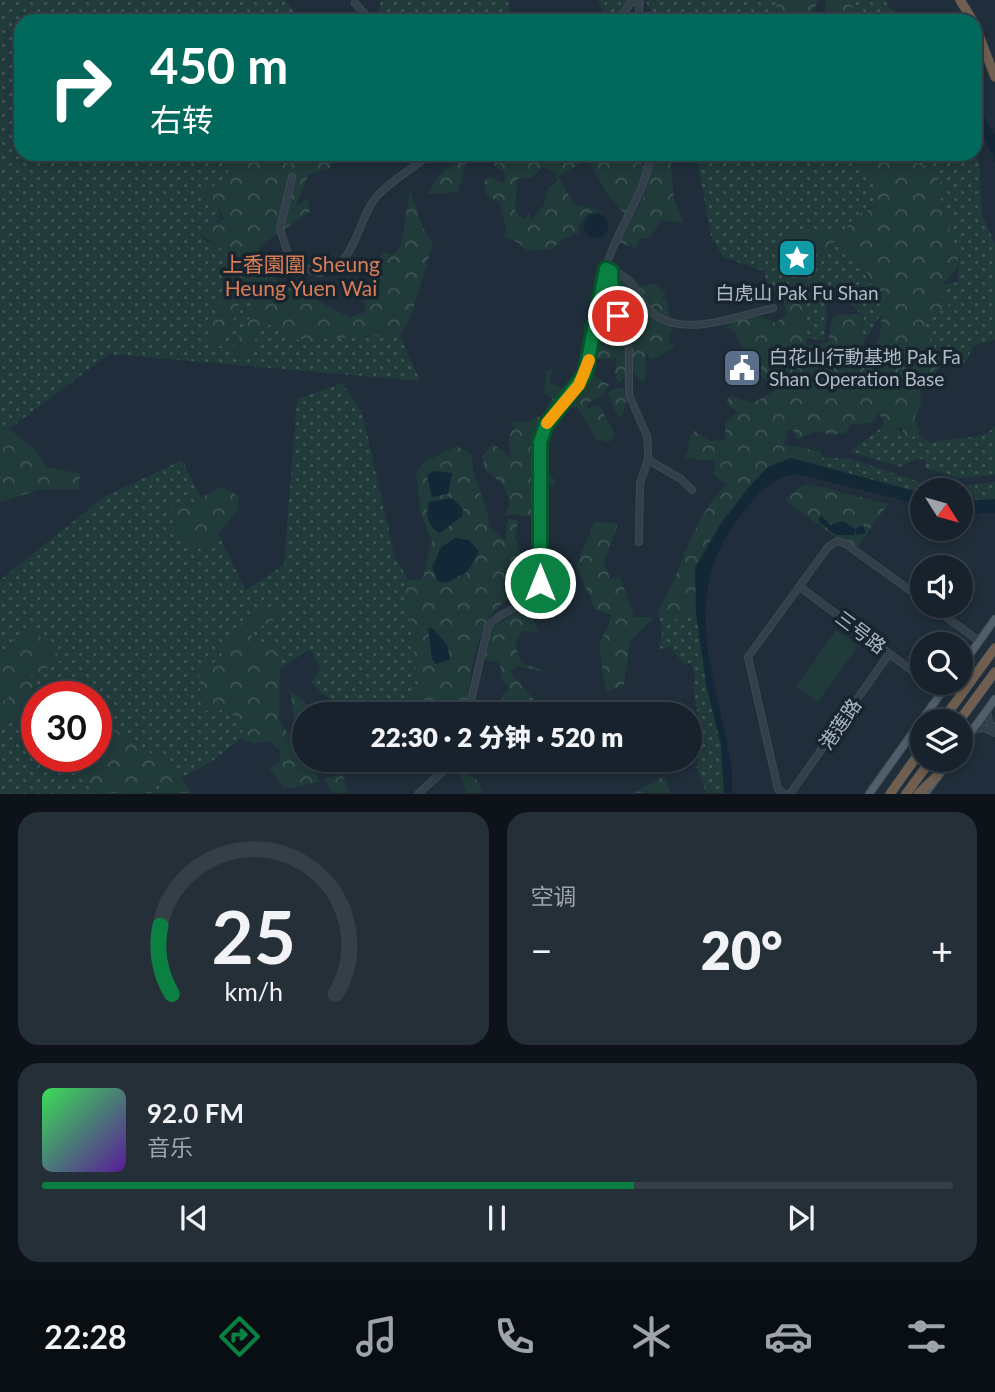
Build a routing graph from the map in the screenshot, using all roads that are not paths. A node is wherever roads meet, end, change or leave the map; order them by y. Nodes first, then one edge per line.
1 (640, 1) edge
2 (355, 4) dead end
3 (364, 14) edge
4 (623, 14) edge
5 (982, 44) edge
6 (995, 77) edge
7 (416, 161) edge
8 (649, 161) edge
9 (292, 177) dead end
10 (608, 270) junction
11 (773, 308) dead end
12 (648, 460) junction
13 (692, 490) dead end
14 (639, 542) dead end
15 (800, 587) junction
16 (910, 590) edge
17 (947, 618) edge
18 (995, 619) edge
19 (979, 641) junction
20 (995, 648) edge
21 (973, 650) edge
22 (890, 654) junction
23 (910, 669) edge
24 (995, 672) edge
25 (940, 695) edge
26 (995, 699) edge
27 (471, 702) edge
28 (951, 709) edge
29 (968, 709) edge
30 (987, 710) junction
31 (973, 729) joint
32 (995, 731) edge
33 (910, 766) edge
34 (442, 772) edge
35 (922, 772) edge
36 (940, 772) edge
37 (937, 776) junction
38 (418, 793) edge
39 (787, 793) edge
40 (869, 793) edge
41 (890, 793) edge
42 (906, 793) edge
43 (918, 793) edge
44 (925, 793) edge

1 - 4 street
2 - 3 street
5 - 6 highway
7 - 9 street
8 - 10 street
10 - 11 street
10 - 12 street
10 - 27 street
12 - 13 street
12 - 14 street
15 - 16 street
15 - 22 street, 三号路
15 - 39 street
17 - 19 street
18 - 19 main road
19 - 21 main road
20 - 28 highway
22 - 23 street, 三号路
22 - 39 street, 港莲路
24 - 29 highway
25 - 40 main road
26 - 30 main road
30 - 31 main road
30 - 32 street
31 - 32 street
33 - 41 highway
34 - 38 street
35 - 42 highway
36 - 37 main road
37 - 43 highway
37 - 44 main road

